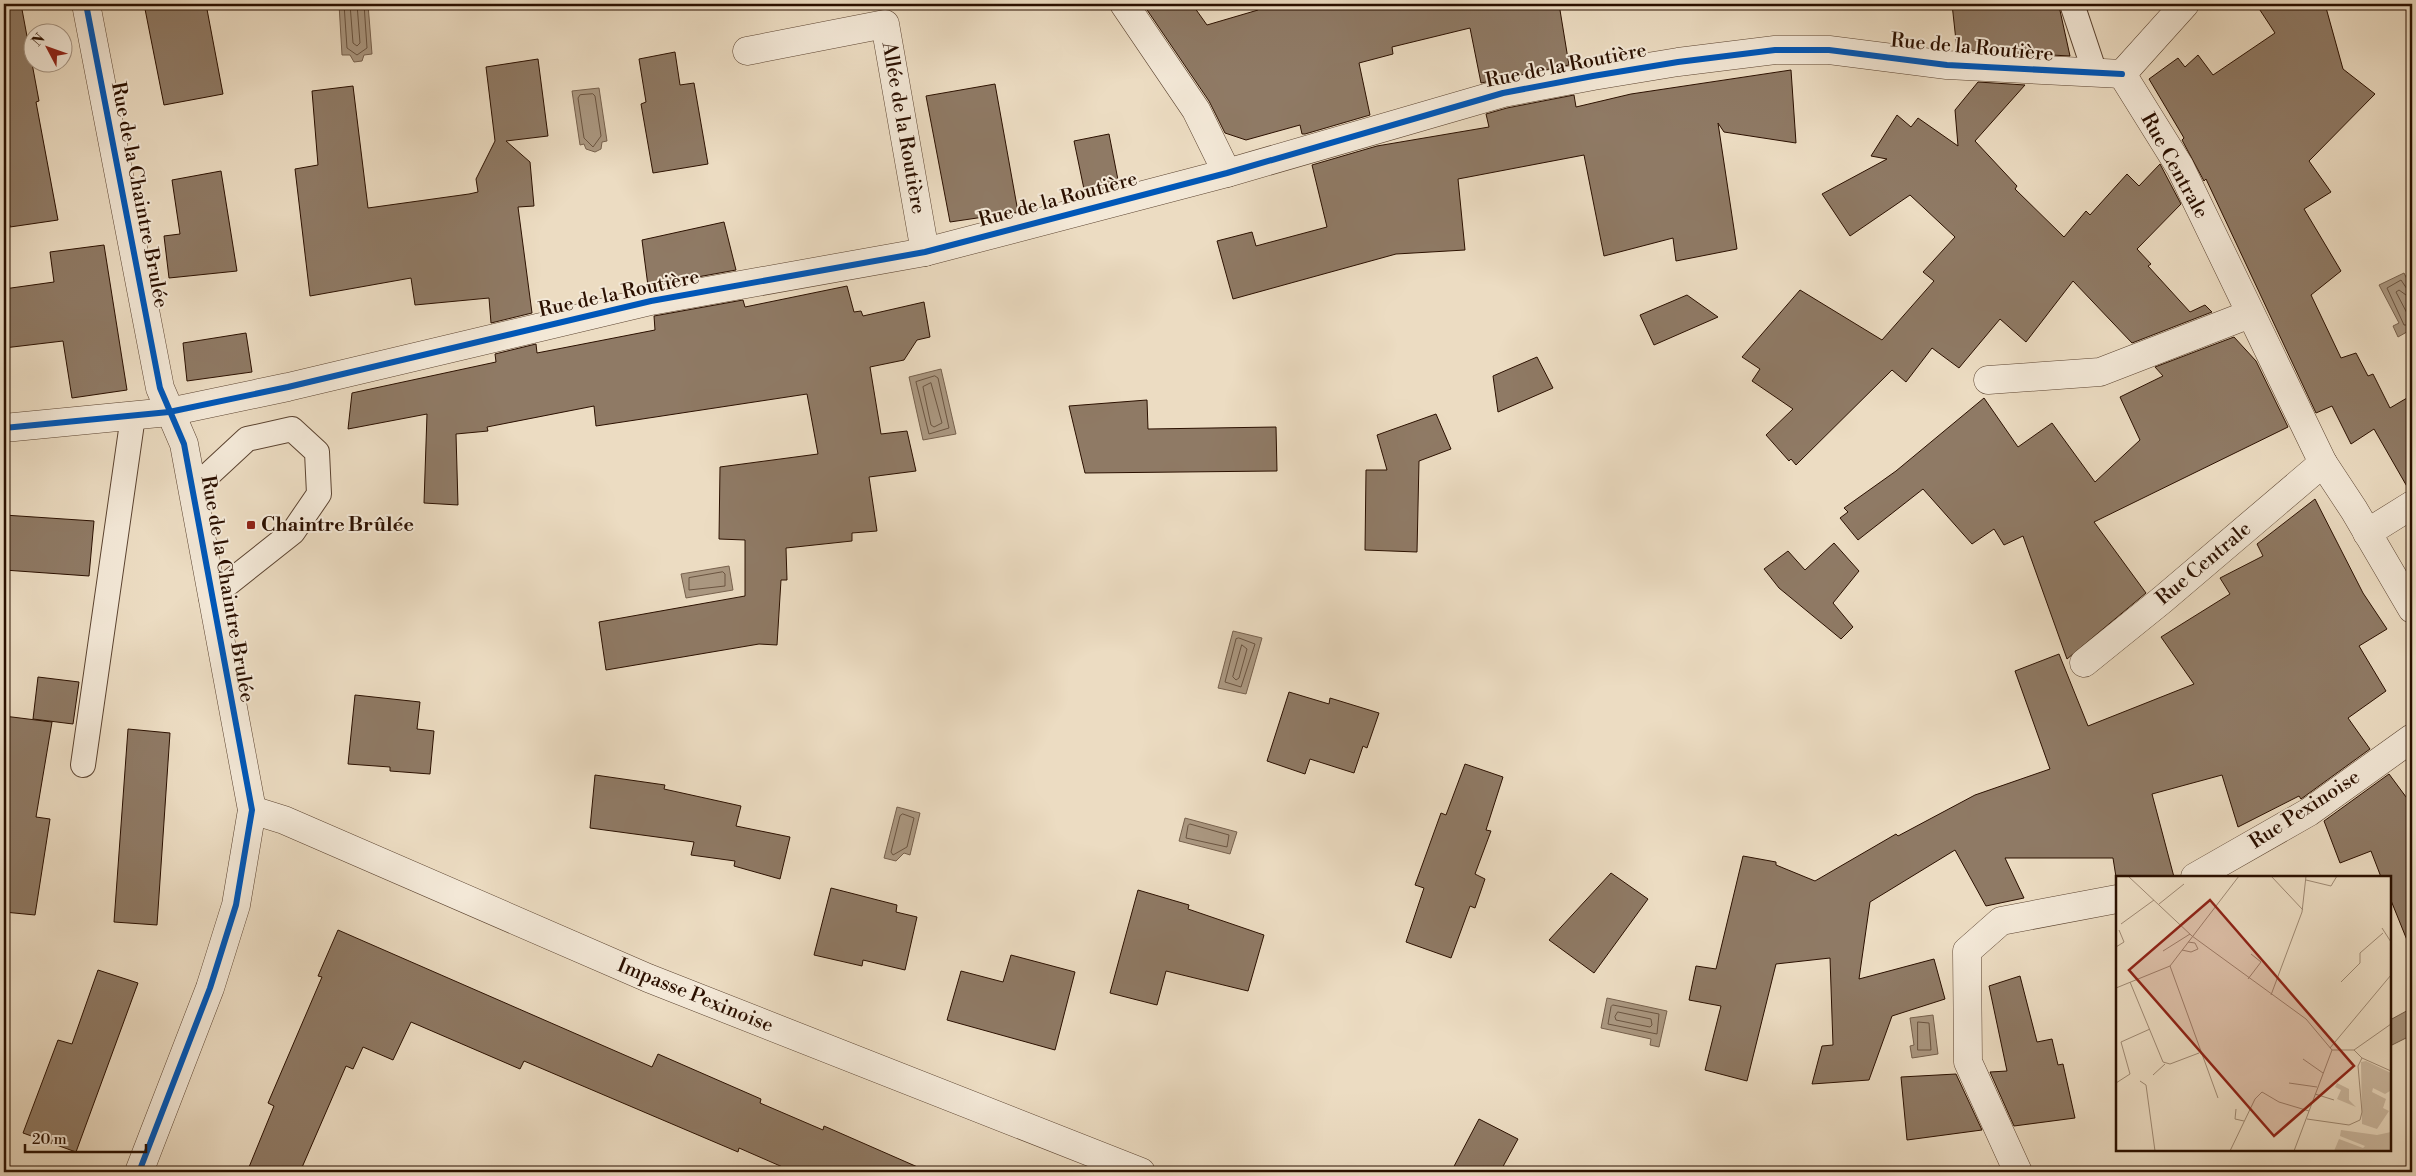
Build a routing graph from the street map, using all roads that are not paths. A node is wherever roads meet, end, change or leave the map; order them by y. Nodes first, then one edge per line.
1 (86, 4) edge
2 (1124, 4) edge
3 (2072, 4) edge
4 (2184, 4) edge
5 (747, 51) dead end
6 (2108, 74) junction
7 (1227, 173) junction
8 (925, 252) junction
9 (2250, 314) junction
10 (1988, 380) dead end
11 (169, 412) junction
12 (133, 416) junction
13 (4, 428) edge
14 (2323, 463) junction
15 (192, 490) junction
16 (2412, 505) edge
17 (2367, 533) junction
18 (211, 597) junction
19 (2412, 609) edge
20 (2084, 663) dead end
21 (2412, 738) edge
22 (84, 765) dead end
23 (252, 810) junction
24 (2197, 876) edge
25 (2116, 900) edge
26 (139, 1172) edge
27 (1141, 1172) edge
28 (2018, 1172) edge

1 - 11 street, Rue de la Chaintre Brulée
2 - 7 street
3 - 6 lane
4 - 6 street
5 - 8 street, Allée de la Routière
6 - 7 street, Rue de la Routière
6 - 9 street, Rue Centrale
7 - 8 street, Rue de la Routière
8 - 11 street, Rue de la Routière
9 - 10 street
9 - 14 street, Rue Centrale
11 - 12 street, Rue de la Routière
11 - 15 street, Rue de la Chaintre Brulée
12 - 13 street, Rue de la Routière
12 - 22 lane
14 - 17 street, Rue Centrale
14 - 20 street, Rue Centrale
15 - 18 street, Rue de la Chaintre Brulée
15 - 18 lane
16 - 17 street
17 - 19 street, Rue Centrale
18 - 23 street, Rue de la Chaintre Brulée
21 - 24 street, Rue Pexinoise
23 - 26 street, Rue de la Chaintre Brulée
23 - 27 street, Impasse Pexinoise
25 - 28 street

